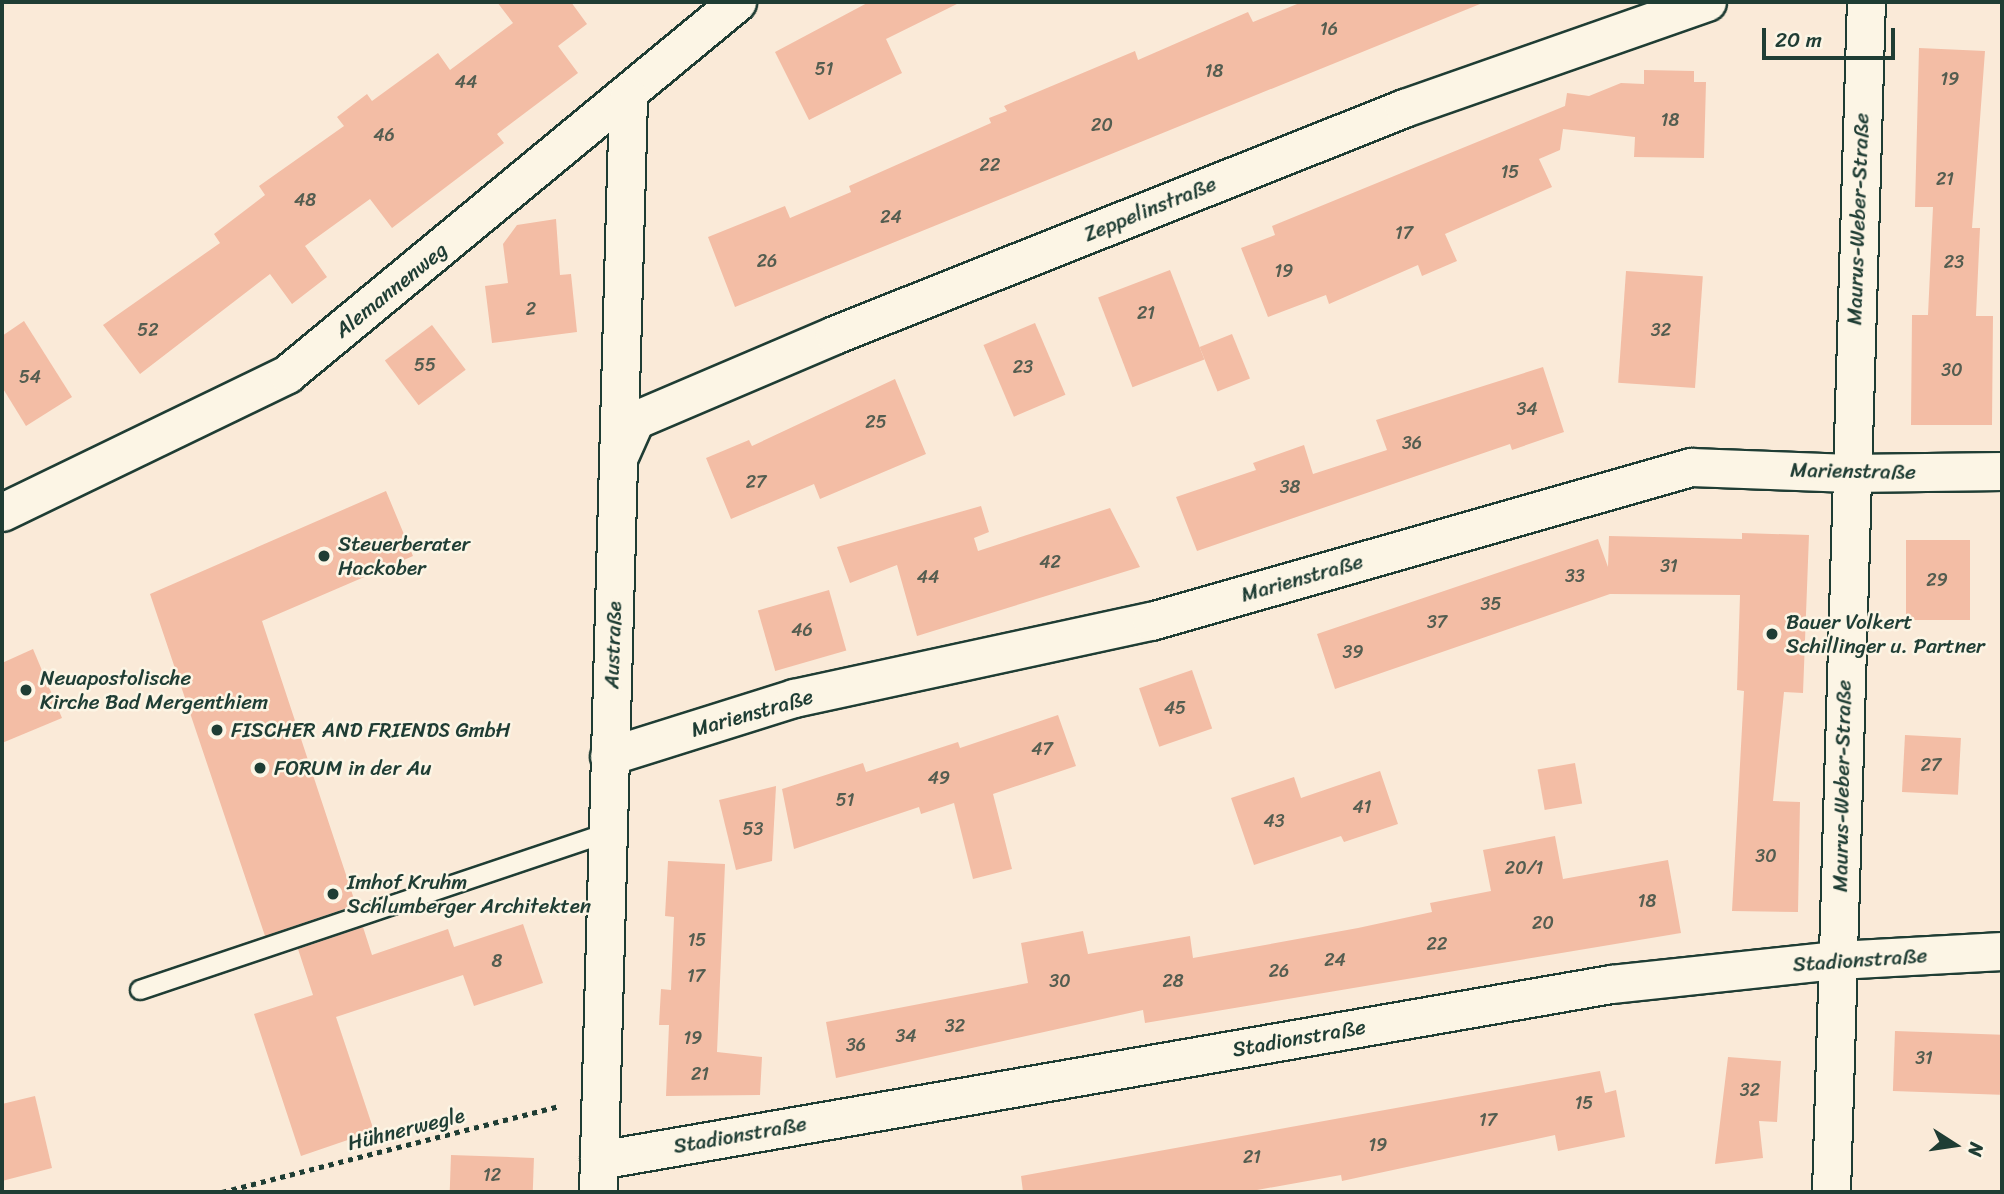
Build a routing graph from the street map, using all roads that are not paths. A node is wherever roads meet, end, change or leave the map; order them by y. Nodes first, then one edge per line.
1 (737, 2) edge
2 (1707, 2) edge
3 (1866, 2) edge
4 (628, 97) junction
5 (620, 454) junction
6 (2002, 471) edge
7 (1850, 473) junction
8 (2, 512) edge
9 (609, 756) junction
10 (606, 833) junction
11 (2002, 951) edge
12 (1838, 960) junction
13 (140, 990) dead end
14 (598, 1176) edge
15 (1831, 1192) edge

1 - 4 street, Alemannenweg
2 - 5 street, Zeppelinstraße
3 - 7 street, Maurus-Weber-Straße
4 - 5 street, Austraße
4 - 8 street, Alemannenweg
5 - 9 street, Austraße
6 - 7 street, Marienstraße
7 - 9 street, Marienstraße
7 - 12 street, Maurus-Weber-Straße
9 - 10 street, Austraße
10 - 13 lane
10 - 14 street, Austraße
11 - 12 street, Stadionstraße
12 - 14 street, Stadionstraße
12 - 15 street, Maurus-Weber-Straße

